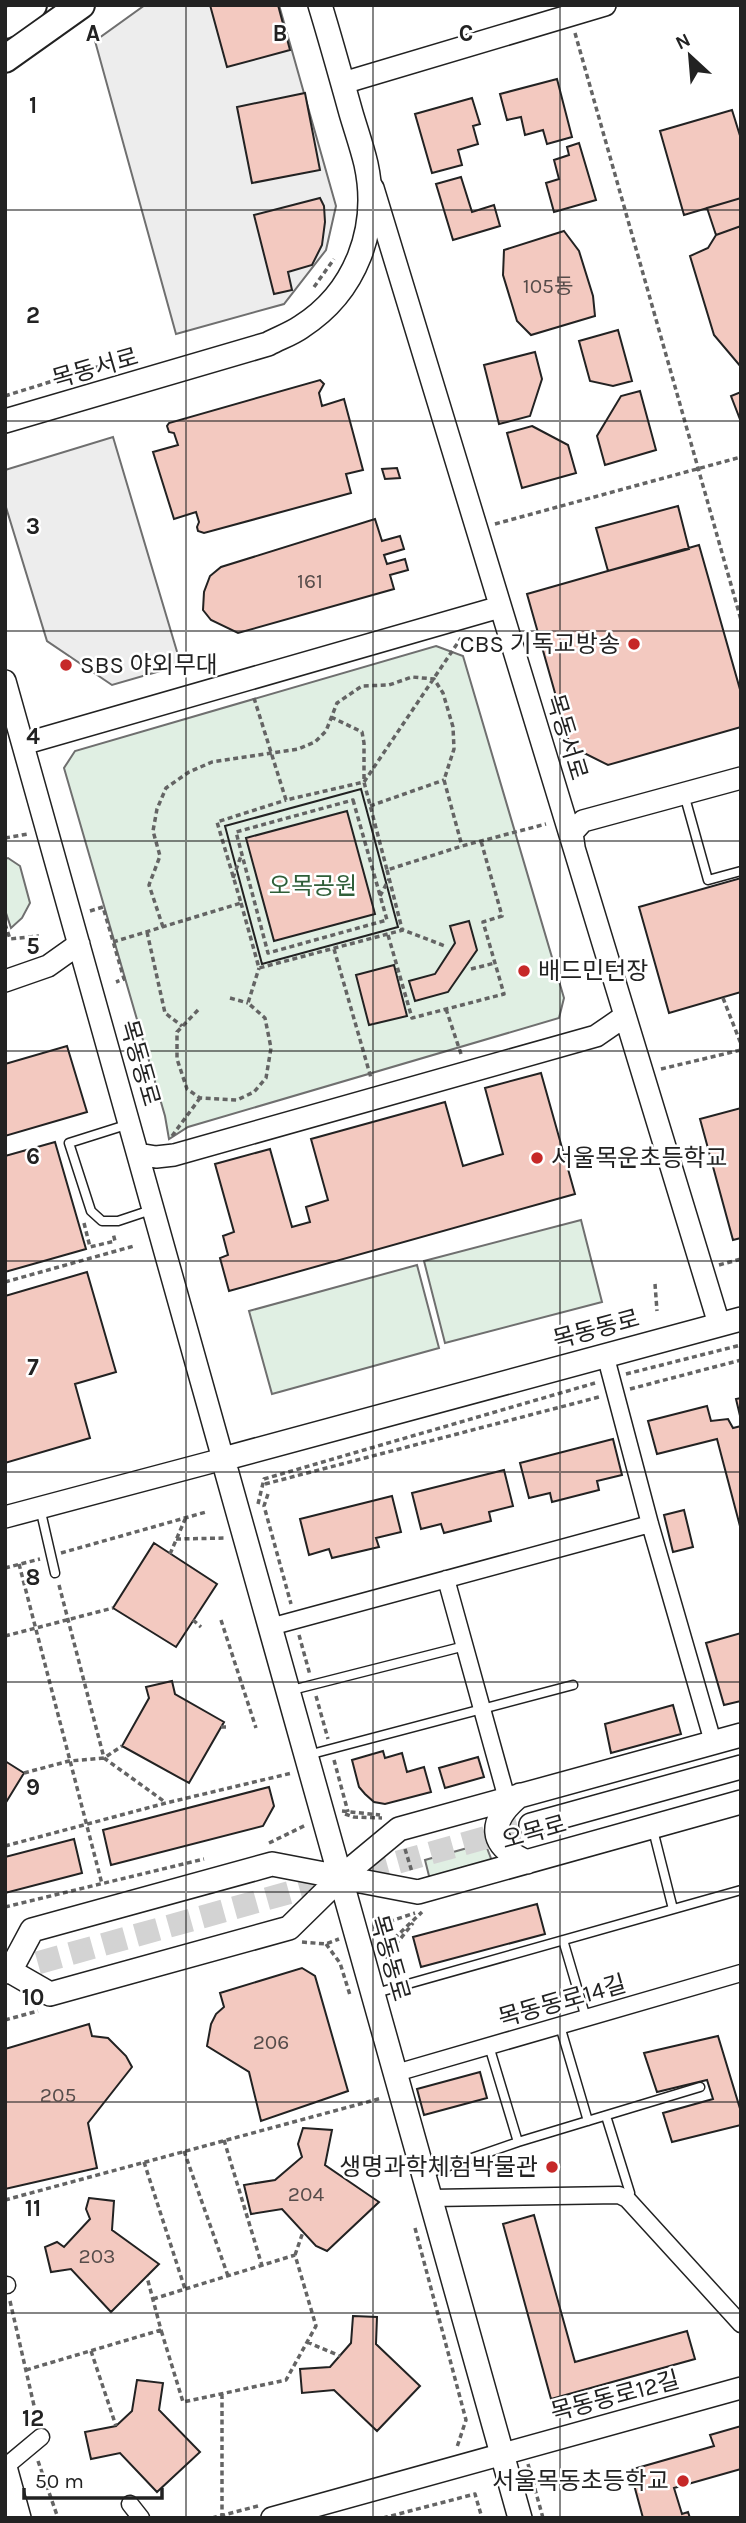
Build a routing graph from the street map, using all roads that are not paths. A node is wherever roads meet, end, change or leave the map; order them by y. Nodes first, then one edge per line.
1 (33, 5) edge
2 (320, 5) edge
3 (605, 5) edge
4 (72, 10) edge
5 (5, 24) edge
6 (5, 59) edge
7 (343, 83) junction
8 (366, 166) junction
9 (5, 421) edge
10 (500, 607) junction
11 (5, 681) edge
12 (23, 744) junction
13 (741, 778) edge
14 (684, 793) junction
15 (574, 849) junction
16 (741, 871) edge
17 (79, 944) junction
18 (5, 981) edge
19 (625, 1016) junction
20 (129, 1124) junction
21 (138, 1154) junction
22 (153, 1209) junction
23 (730, 1321) edge
24 (605, 1354) junction
25 (223, 1459) junction
26 (40, 1508) junction
27 (5, 1517) edge
28 (650, 1524) junction
29 (55, 1573) road end
30 (446, 1579) junction
31 (270, 1627) junction
32 (465, 1646) junction
33 (573, 1685) dead end
34 (288, 1690) junction
35 (483, 1709) junction
36 (741, 1735) edge
37 (713, 1742) junction
38 (308, 1762) junction
39 (741, 1766) edge
40 (513, 1797) junction
41 (741, 1802) edge
42 (531, 1825) tunnel mouth
43 (653, 1827) junction
44 (527, 1862) junction
45 (341, 1878) junction
46 (741, 1890) edge
47 (673, 1909) junction
48 (563, 1940) junction
49 (8, 1972) edge
50 (741, 1973) edge
51 (362, 1997) junction
52 (586, 2018) junction
53 (560, 2026) junction
54 (489, 2046) junction
55 (398, 2083) junction
56 (700, 2087) dead end
57 (606, 2116) junction
58 (588, 2121) junction
59 (518, 2142) junction
60 (424, 2174) junction
61 (431, 2198) junction
62 (628, 2199) junction
63 (741, 2324) edge
64 (741, 2388) edge
65 (37, 2441) road end
66 (503, 2454) junction
67 (5, 2467) edge
68 (130, 2504) dead end
69 (266, 2511) edge
70 (19, 2518) edge
71 (141, 2518) edge
72 (520, 2518) edge

1 - 5 main road
2 - 7 main road, 목동서로
3 - 7 street
4 - 6 main road
7 - 8 main road, 목동서로
8 - 9 main road, 목동서로
8 - 10 street, 목동서로
10 - 12 street
10 - 15 street, 목동서로
11 - 12 street, 목동동로
12 - 17 street, 목동동로
13 - 14 street
14 - 15 street
14 - 16 lane
15 - 19 street, 목동서로
17 - 18 street
17 - 20 street, 목동동로
19 - 21 street
19 - 23 street, 목동서로
20 - 21 street, 목동동로
20 - 22 lane
21 - 22 street, 목동동로
22 - 25 street, 목동동로
23 - 24 main road, 목동동로
24 - 25 main road, 목동동로
24 - 28 street
25 - 26 street
25 - 31 main road, 목동동로
26 - 27 street
26 - 29 lane
28 - 30 street
28 - 37 street
30 - 31 street
30 - 32 street, 오목로
31 - 34 main road, 목동동로
32 - 34 lane
32 - 35 street, 오목로
33 - 35 lane
34 - 38 main road, 목동동로
35 - 38 lane
35 - 40 street, 오목로
36 - 37 main road, 오목로
37 - 40 main road, 오목로
38 - 45 main road, 목동동로
39 - 42 main road, 오목로
40 - 44 main road
40 - 45 main road, 오목로
41 - 43 main road, 오목로
43 - 44 main road, 오목로
43 - 47 lane
44 - 45 main road, 오목로
45 - 49 main road, 오목로
45 - 49 main road, 오목로
45 - 51 main road, 목동동로
46 - 47 lane
47 - 48 lane
48 - 51 lane
48 - 52 lane
50 - 52 street, 목동동로14길
51 - 55 main road, 목동동로
52 - 53 street, 목동동로14길
53 - 54 street, 목동동로14길
53 - 58 lane
54 - 55 street, 목동동로14길
54 - 59 lane
55 - 60 main road, 목동동로
56 - 57 lane
57 - 58 lane
57 - 62 lane
58 - 59 lane
59 - 60 lane
60 - 61 main road, 목동동로
61 - 62 street
61 - 66 main road, 목동동로
62 - 63 street
64 - 66 street, 목동동로12길
65 - 67 street
66 - 69 street, 목동동로12길
66 - 72 main road, 목동동로
67 - 70 main road
68 - 71 street

